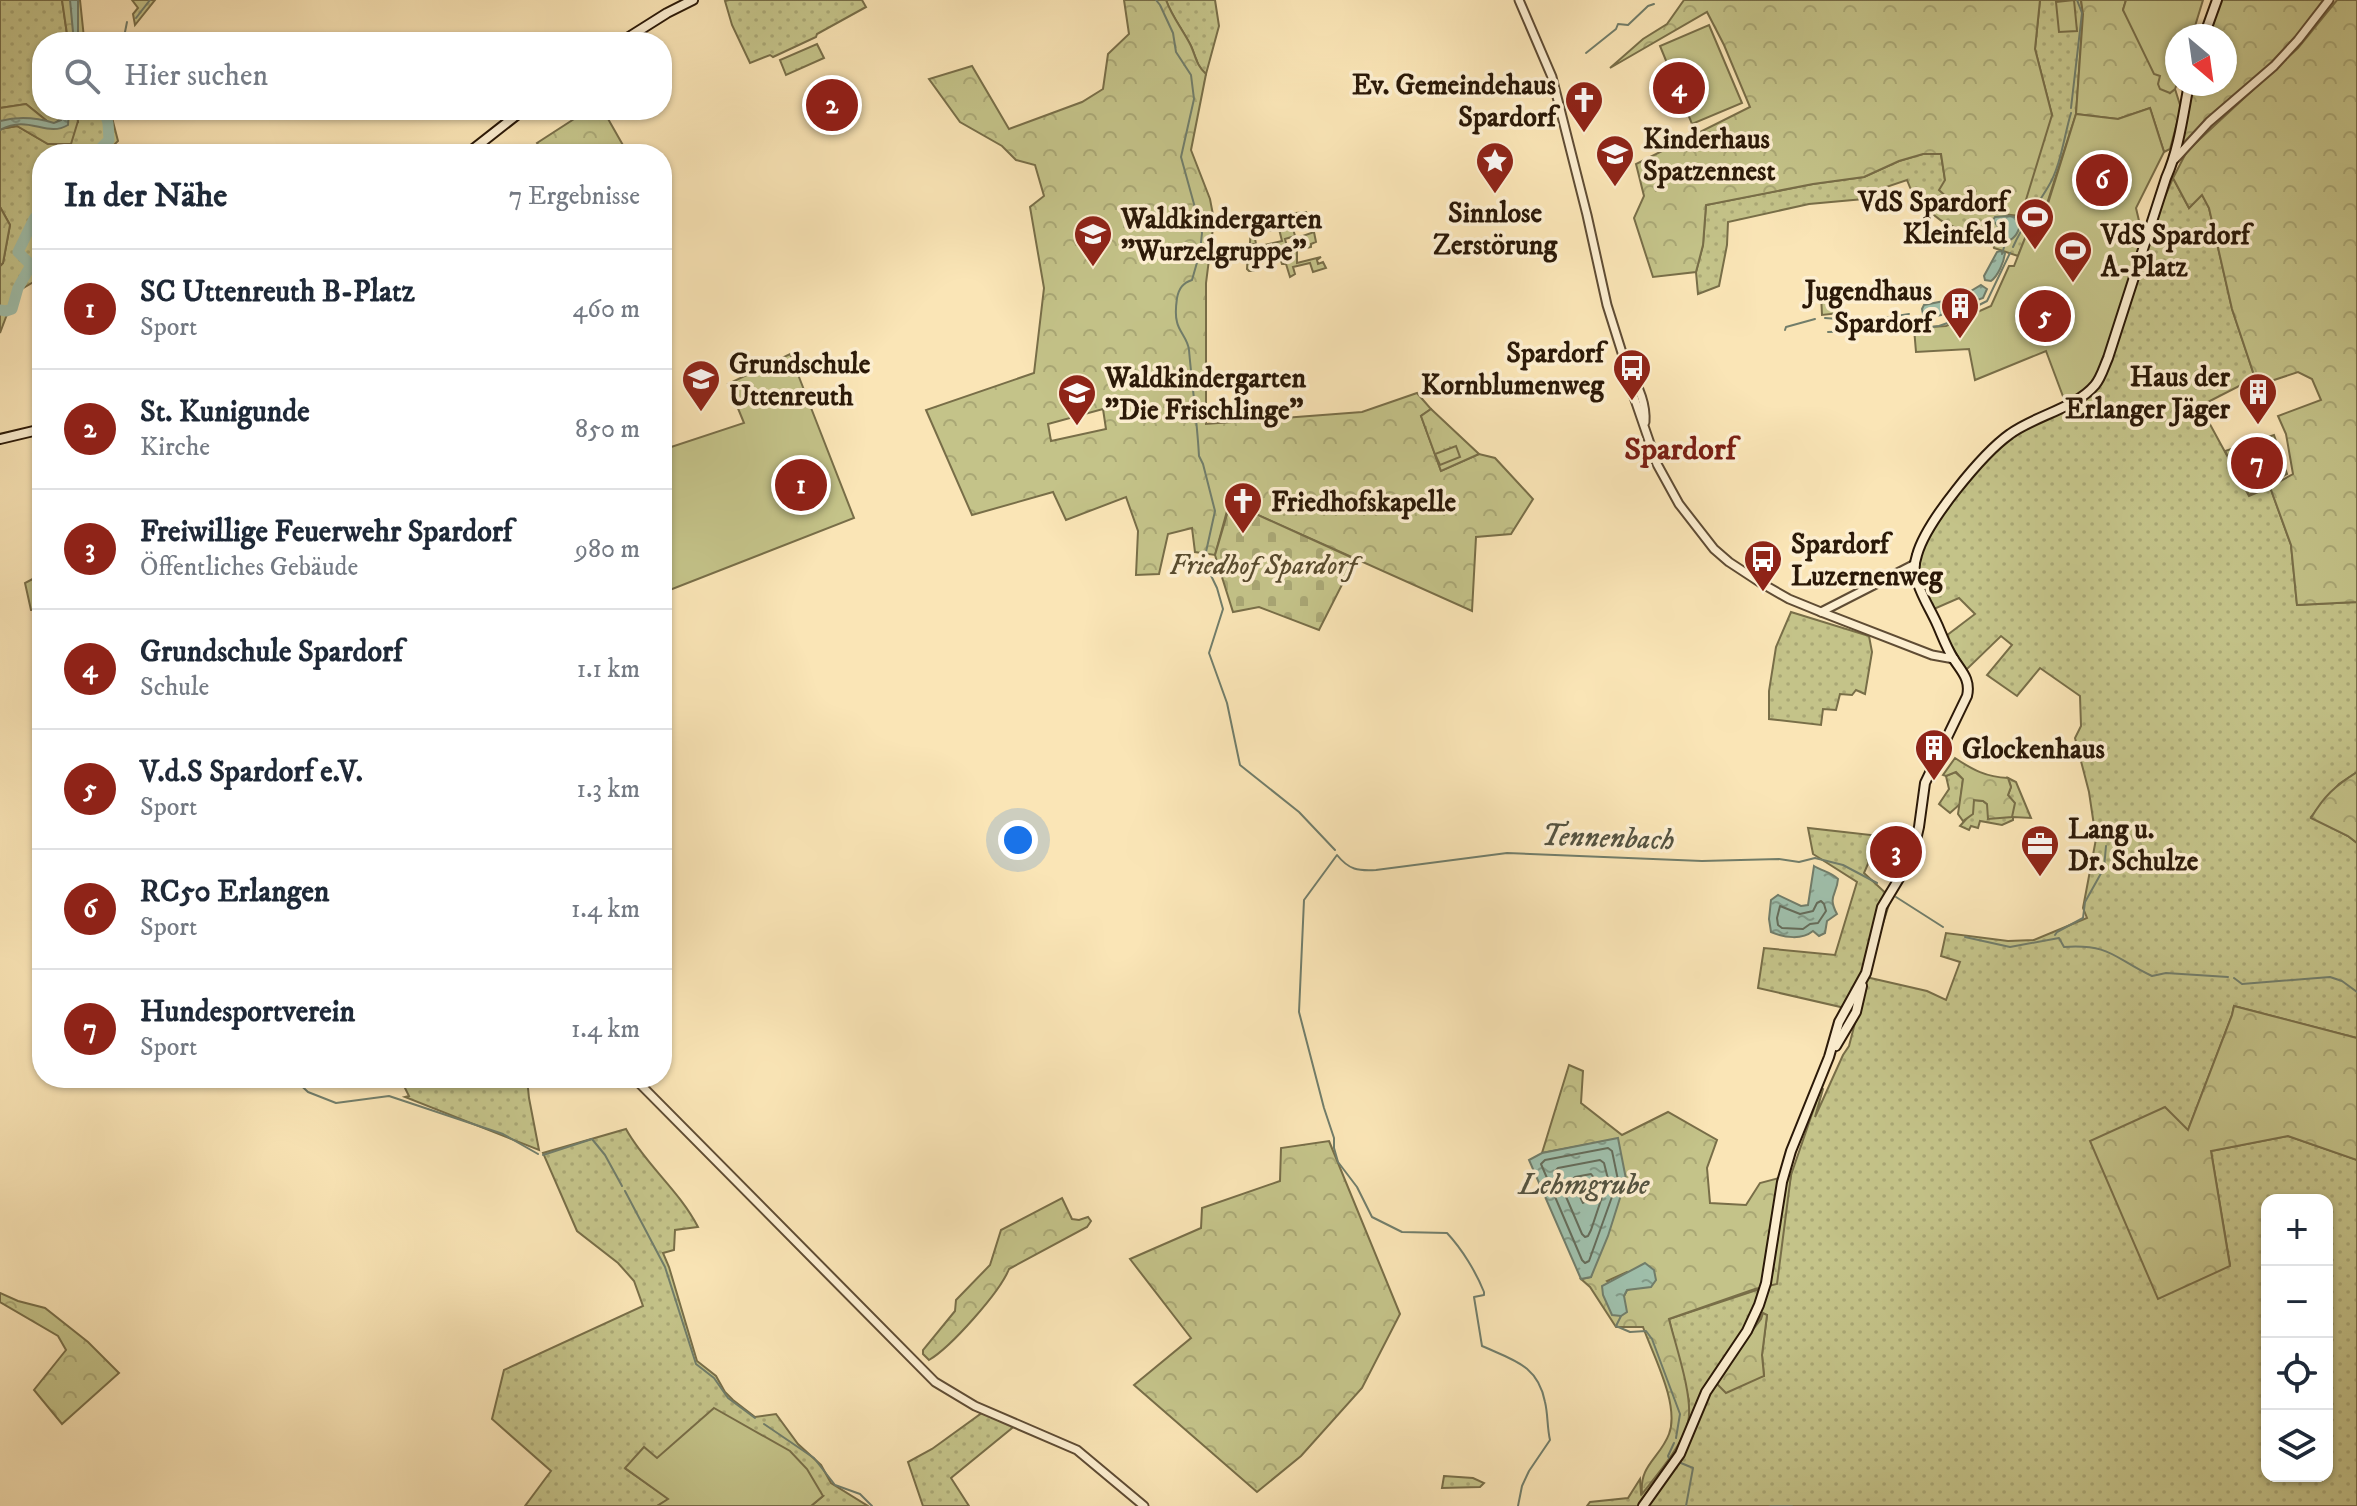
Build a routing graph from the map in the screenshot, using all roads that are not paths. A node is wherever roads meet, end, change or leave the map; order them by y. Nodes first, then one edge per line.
1 (693, 0) edge
2 (1519, 0) edge
3 (2217, 0) edge
4 (2329, 0) edge
5 (2208, 24) edge
6 (637, 32) edge
7 (2186, 96) edge
8 (510, 120) edge
9 (480, 144) edge
10 (2175, 159) junction
11 (32, 431) edge
12 (0, 439) edge
13 (1915, 564) junction
14 (1821, 612) junction
15 (1954, 659) junction
16 (1862, 982) junction
17 (1845, 1010) junction
18 (1852, 1021) junction
19 (1839, 1022) junction
20 (1829, 1057) junction
21 (644, 1088) edge
22 (1144, 1506) edge
23 (1643, 1506) edge

1 - 6 main road
2 - 14 street
3 - 5 main road
4 - 10 street
7 - 10 main road
8 - 9 main road
10 - 13 main road
11 - 12 main road
13 - 14 street
13 - 15 main road
14 - 15 street
15 - 16 main road
16 - 17 main road
16 - 18 main road
17 - 18 main road
17 - 19 main road
18 - 19 main road
18 - 20 main road
19 - 20 main road
20 - 23 main road
21 - 22 street

